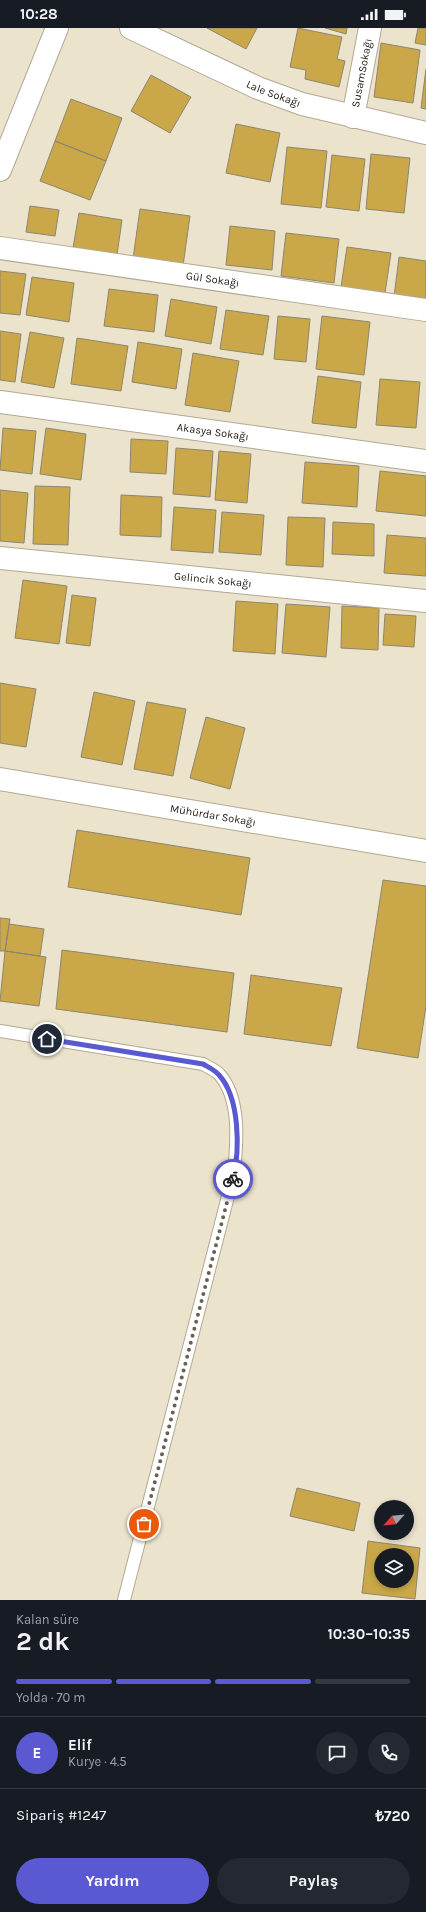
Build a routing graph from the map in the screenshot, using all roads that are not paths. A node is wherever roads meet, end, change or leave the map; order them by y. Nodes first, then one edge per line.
1 (131, 28) edge
2 (370, 28) edge
3 (53, 30) edge
4 (354, 118) junction
5 (426, 133) edge
6 (0, 170) edge
7 (0, 248) edge
8 (426, 310) edge
9 (0, 402) edge
10 (426, 461) edge
11 (0, 558) edge
12 (426, 601) edge
13 (0, 779) edge
14 (426, 851) edge
15 (0, 1031) edge
16 (124, 1600) edge

1 - 4 street, Lale Sokağı
2 - 4 street, SusamSokağı
3 - 6 street
4 - 5 street, Lale Sokağı
7 - 8 street, Gül Sokağı
9 - 10 street, Akasya Sokağı
11 - 12 street, Gelincik Sokağı
13 - 14 street, Mühürdar Sokağı
15 - 16 lane

